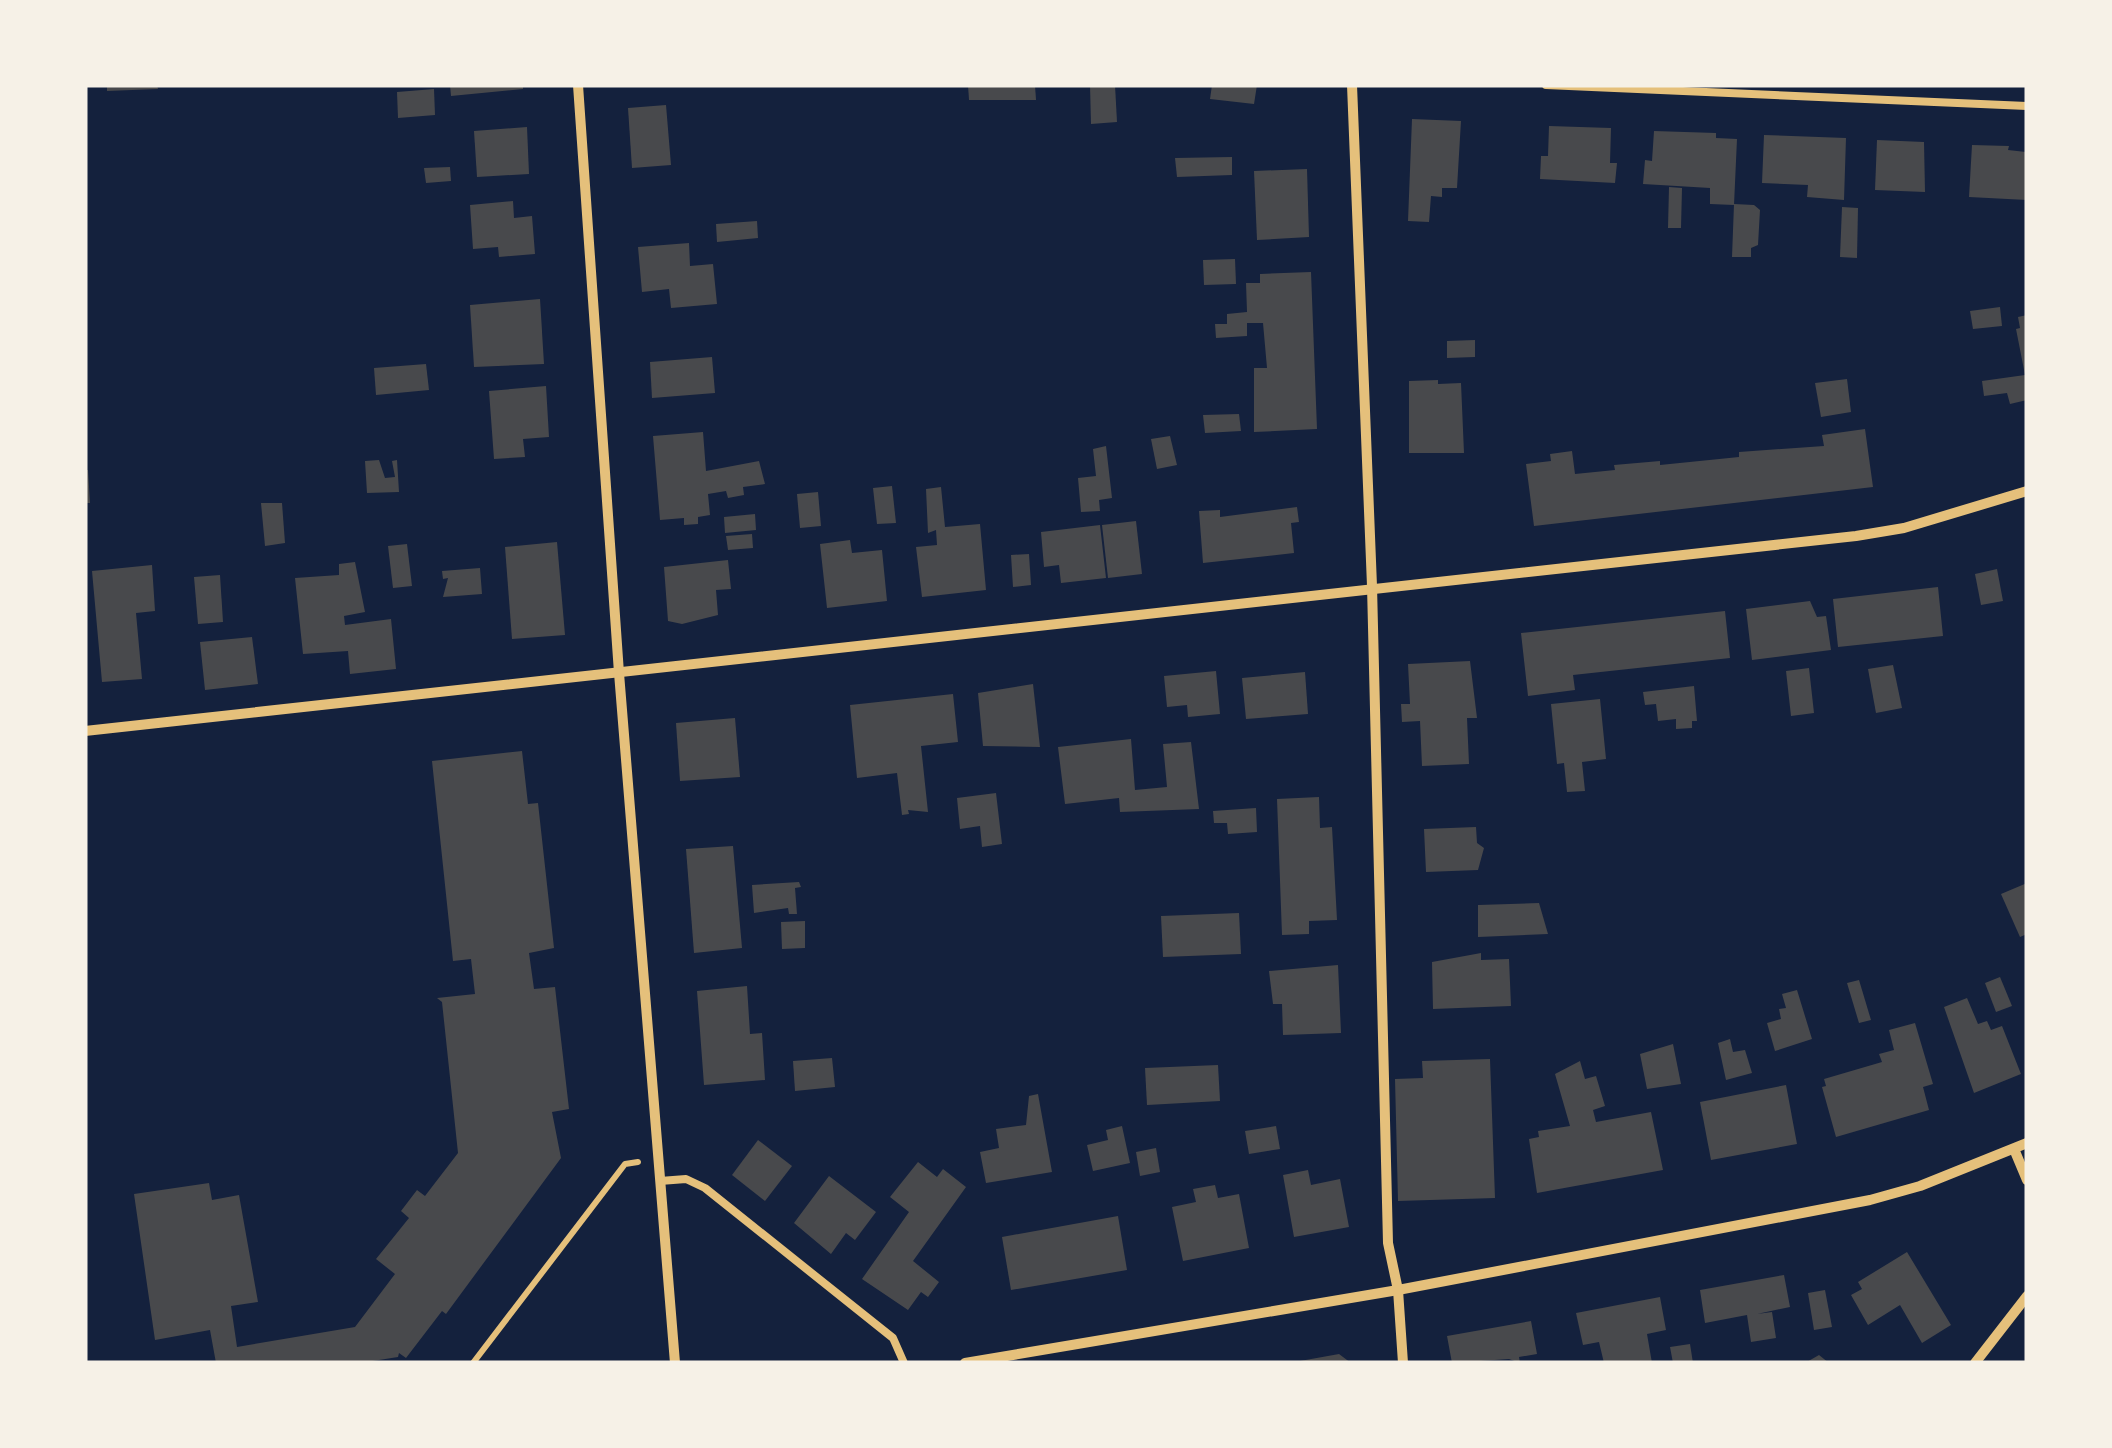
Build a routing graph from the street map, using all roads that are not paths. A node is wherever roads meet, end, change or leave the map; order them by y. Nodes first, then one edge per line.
1 (578, 85) edge
2 (1352, 85) edge
3 (1546, 85) edge
4 (2027, 106) edge
5 (2027, 491) edge
6 (1372, 586) junction
7 (619, 673) junction
8 (85, 730) edge
9 (2027, 1143) edge
10 (2014, 1149) junction
11 (2027, 1180) edge
12 (660, 1181) junction
13 (1398, 1290) junction
14 (2027, 1296) edge
15 (675, 1363) edge
16 (904, 1363) edge
17 (965, 1363) edge
18 (1403, 1363) edge
19 (1975, 1363) edge

1 - 7 street
2 - 6 street
3 - 4 lane
5 - 6 street
6 - 7 street
6 - 13 street
7 - 8 street
7 - 12 street
9 - 10 street
10 - 11 street
10 - 13 street
12 - 15 street
12 - 16 lane
13 - 17 street
13 - 18 street
14 - 19 street

